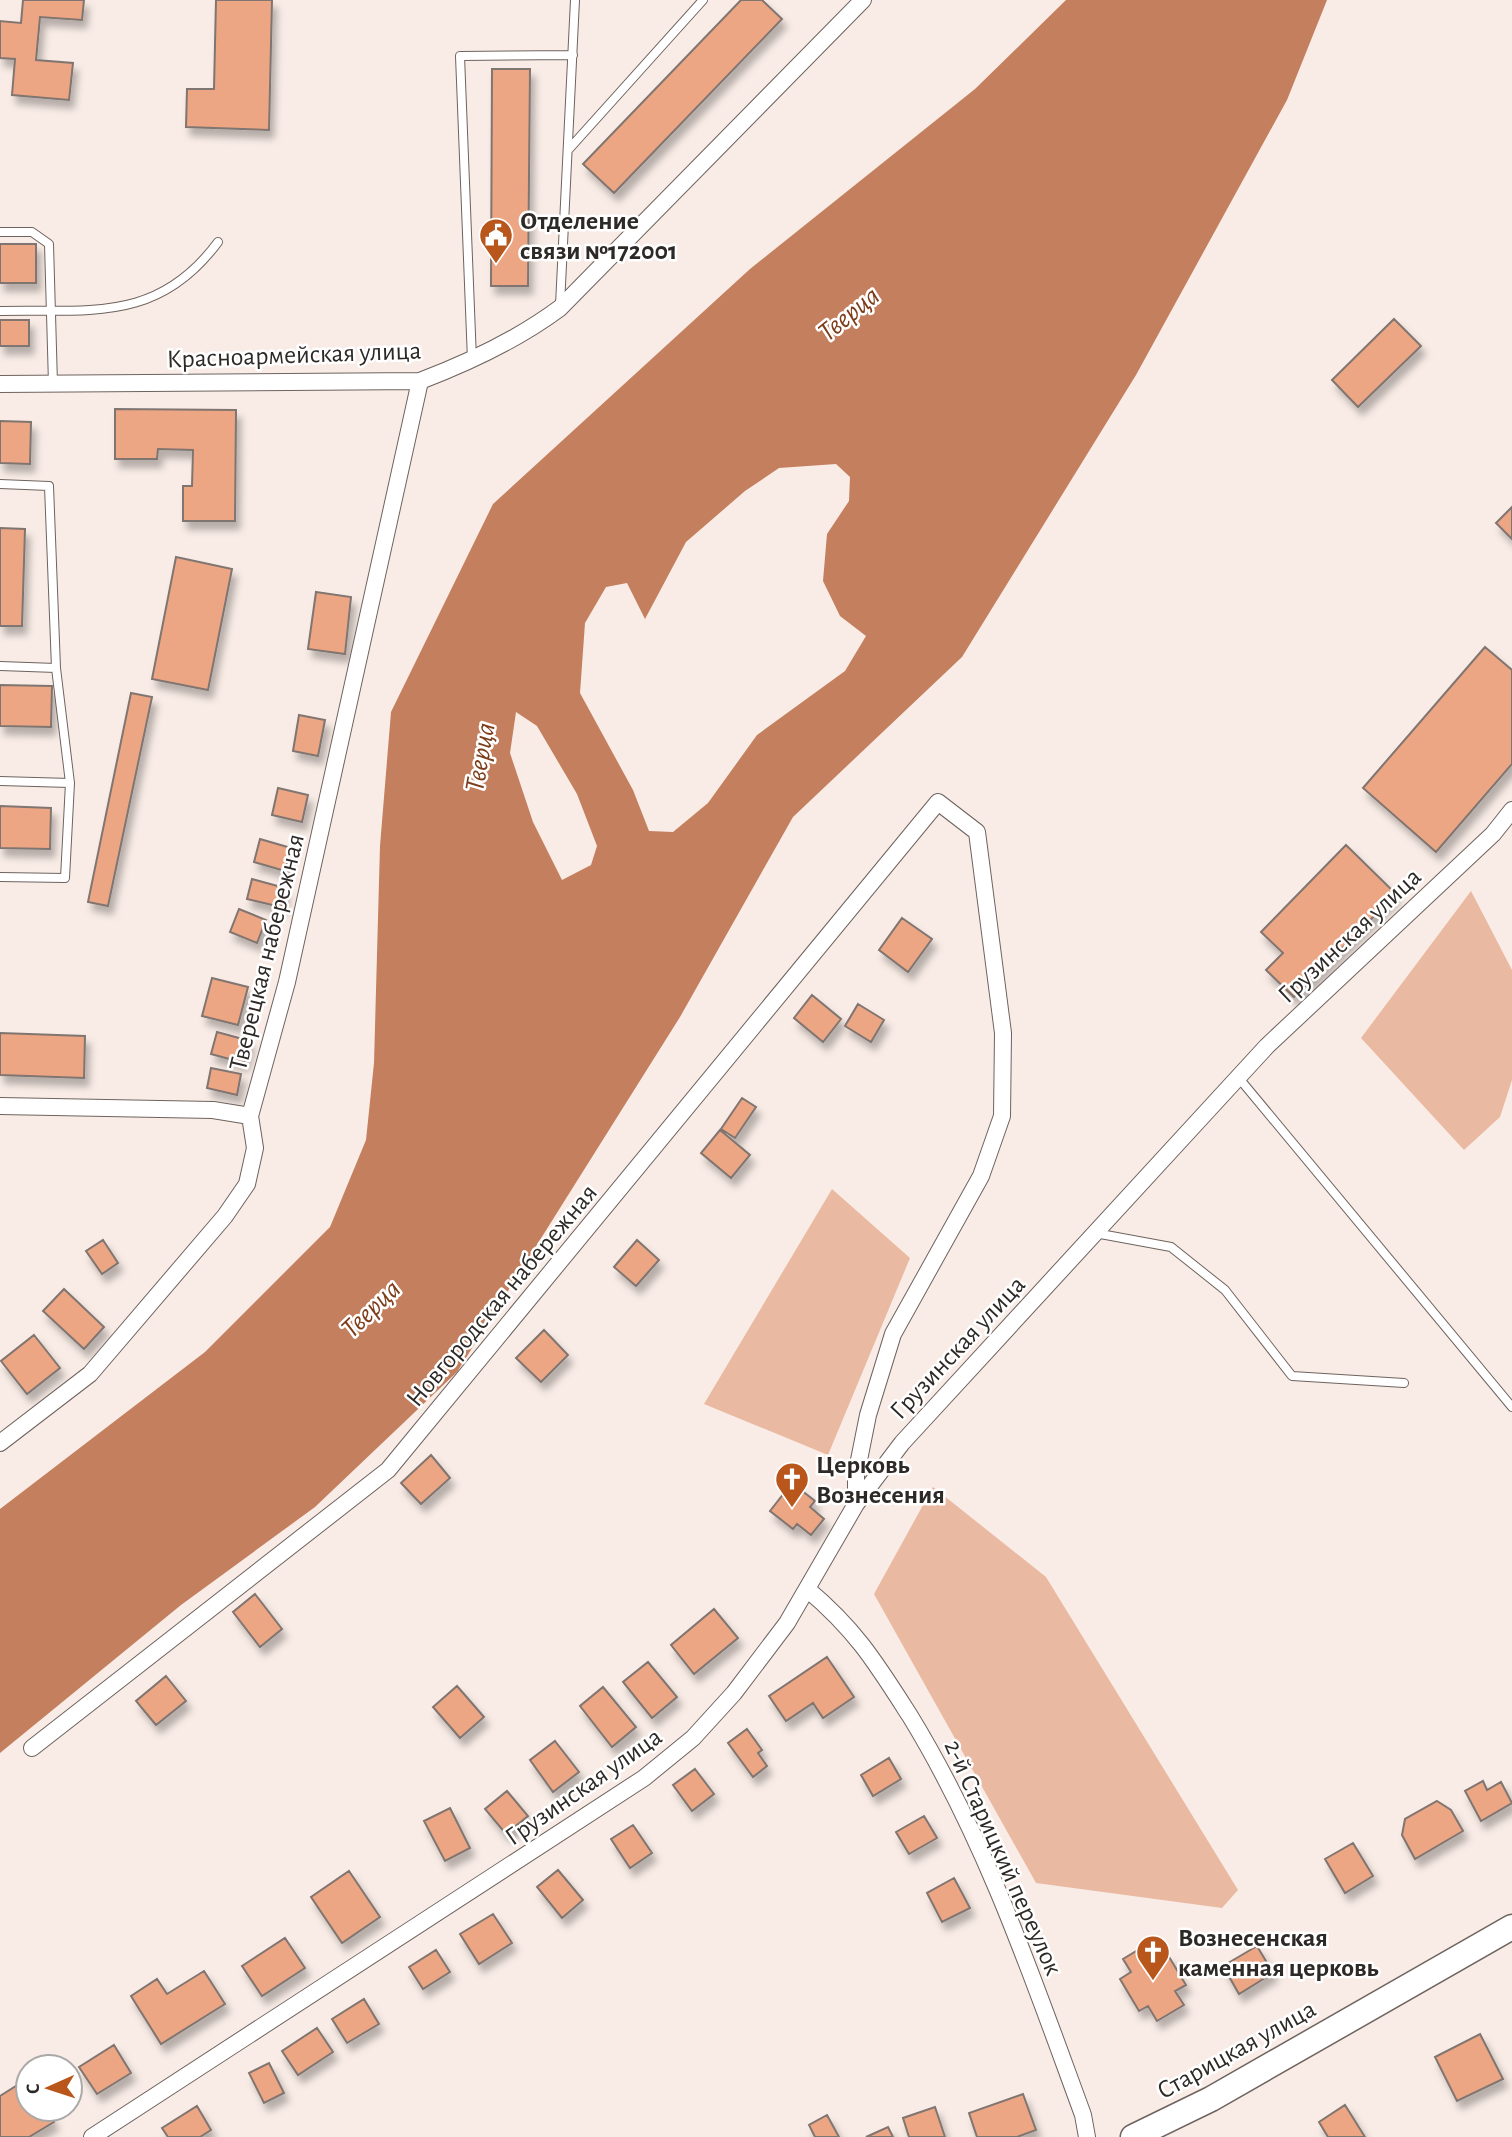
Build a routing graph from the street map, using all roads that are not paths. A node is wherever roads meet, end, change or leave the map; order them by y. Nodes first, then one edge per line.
1 (575, 0) edge
2 (703, 0) edge
3 (863, 0) edge
4 (573, 55) junction
5 (569, 149) junction
6 (0, 232) edge
7 (218, 242) dead end
8 (560, 308) junction
9 (52, 310) junction
10 (0, 311) edge
11 (472, 361) junction
12 (420, 381) junction
13 (0, 384) edge
14 (53, 384) junction
15 (0, 484) edge
16 (0, 666) edge
17 (56, 668) junction
18 (0, 781) edge
19 (70, 783) junction
20 (1512, 810) edge
21 (0, 877) edge
22 (1238, 1077) junction
23 (0, 1106) edge
24 (250, 1116) junction
25 (1096, 1233) junction
26 (1404, 1384) dead end
27 (1512, 1407) edge
28 (0, 1443) edge
29 (856, 1504) junction
30 (807, 1589) junction
31 (32, 1748) dead end
32 (1512, 1927) edge
33 (92, 2137) edge
34 (1087, 2137) edge
35 (1133, 2137) edge

1 - 4 lane
2 - 5 lane
3 - 8 street, Красноармейская улица
4 - 5 lane
4 - 11 lane
5 - 8 lane
6 - 9 lane
7 - 9 lane
8 - 11 street, Красноармейская улица
9 - 10 lane
9 - 14 lane
11 - 12 street, Красноармейская улица
12 - 14 street, Красноармейская улица
12 - 24 street, Тверецкая набережная
13 - 14 street, Красноармейская улица
15 - 17 lane
16 - 17 lane
17 - 19 lane
18 - 19 lane
19 - 21 lane
20 - 22 street, Грузинская улица
22 - 25 street, Грузинская улица
22 - 27 lane
23 - 24 street
24 - 28 street, Тверецкая набережная
25 - 26 lane
25 - 29 street, Грузинская улица
29 - 30 street, Грузинская улица
29 - 31 street, Новгородская набережная
30 - 33 street, Грузинская улица
30 - 34 street, 2-й Старицкий переулок
32 - 35 main road, Старицкая улица

